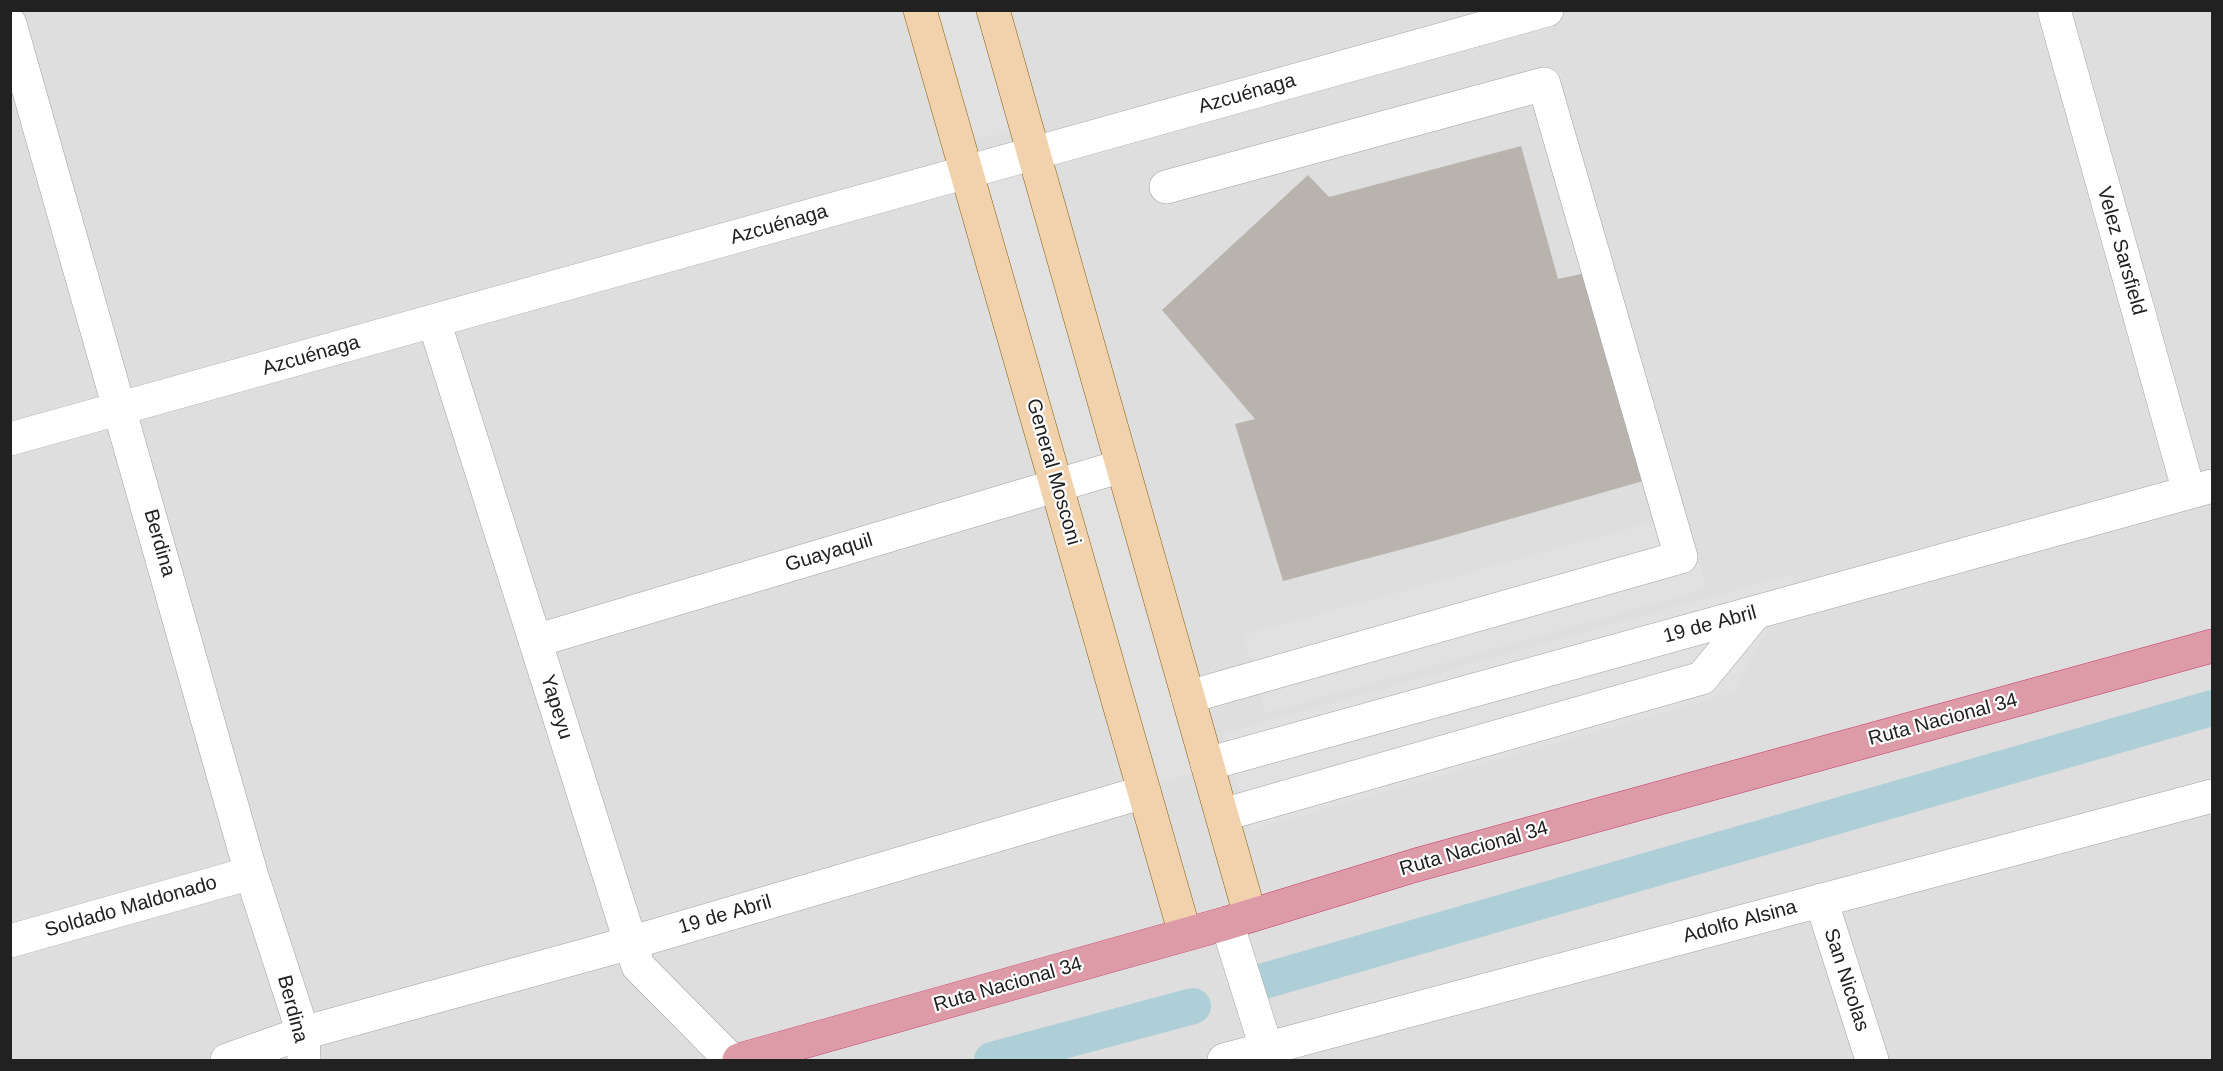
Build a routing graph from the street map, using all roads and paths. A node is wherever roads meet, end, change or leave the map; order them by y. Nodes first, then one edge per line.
1 (920, 10) edge
2 (993, 10) edge
3 (1547, 10) edge
4 (2054, 10) edge
5 (10, 24) edge
6 (1033, 154) junction
7 (966, 173) junction
8 (1166, 187) dead end
9 (434, 321) junction
10 (121, 409) junction
11 (10, 440) edge
12 (1122, 466) junction
13 (1056, 484) junction
14 (2200, 489) edge
15 (1756, 612) junction
16 (536, 641) junction
17 (2212, 646) edge
18 (1188, 697) junction
19 (1207, 764) junction
20 (1144, 792) junction
21 (2212, 795) edge
22 (1222, 815) junction
23 (251, 873) junction
24 (1821, 900) junction
25 (1238, 919) junction
26 (1185, 934) junction
27 (10, 941) edge
28 (630, 943) junction
29 (304, 1047) edge
30 (1268, 1054) edge
31 (227, 1060) edge
32 (731, 1060) edge
33 (739, 1060) edge
34 (1224, 1060) edge
35 (1872, 1060) edge

1 - 7 main road, General Mosconi
2 - 6 main road
3 - 6 street, Azcuénaga
4 - 14 street, Velez Sarsfield
5 - 10 street, Berdina
6 - 7 street, Azcuénaga
6 - 12 main road
7 - 9 street, Azcuénaga
7 - 13 main road, General Mosconi
8 - 18 street
9 - 10 street, Azcuénaga
9 - 16 street, Yapeyu
10 - 11 street, Azcuénaga
10 - 23 street, Berdina
12 - 13 street, Guayaquil
12 - 18 main road
13 - 16 street, Guayaquil
13 - 20 main road, General Mosconi
14 - 15 street, 19 de Abril
15 - 19 street, 19 de Abril
15 - 22 street
16 - 28 street, Yapeyu
17 - 25 highway, Ruta Nacional 34
18 - 19 main road
19 - 22 main road
20 - 26 main road, General Mosconi
20 - 28 street, 19 de Abril
21 - 24 street, Adolfo Alsina
22 - 25 main road
23 - 27 street, Soldado Maldonado
23 - 29 street, Berdina
24 - 30 street, Adolfo Alsina
24 - 35 street, San Nicolas
25 - 26 highway, Ruta Nacional 34
25 - 30 street
26 - 33 highway, Ruta Nacional 34
28 - 29 street, 19 de Abril
28 - 32 street, Yapeyu
29 - 31 street, 19 de Abril
30 - 34 street, Adolfo Alsina

